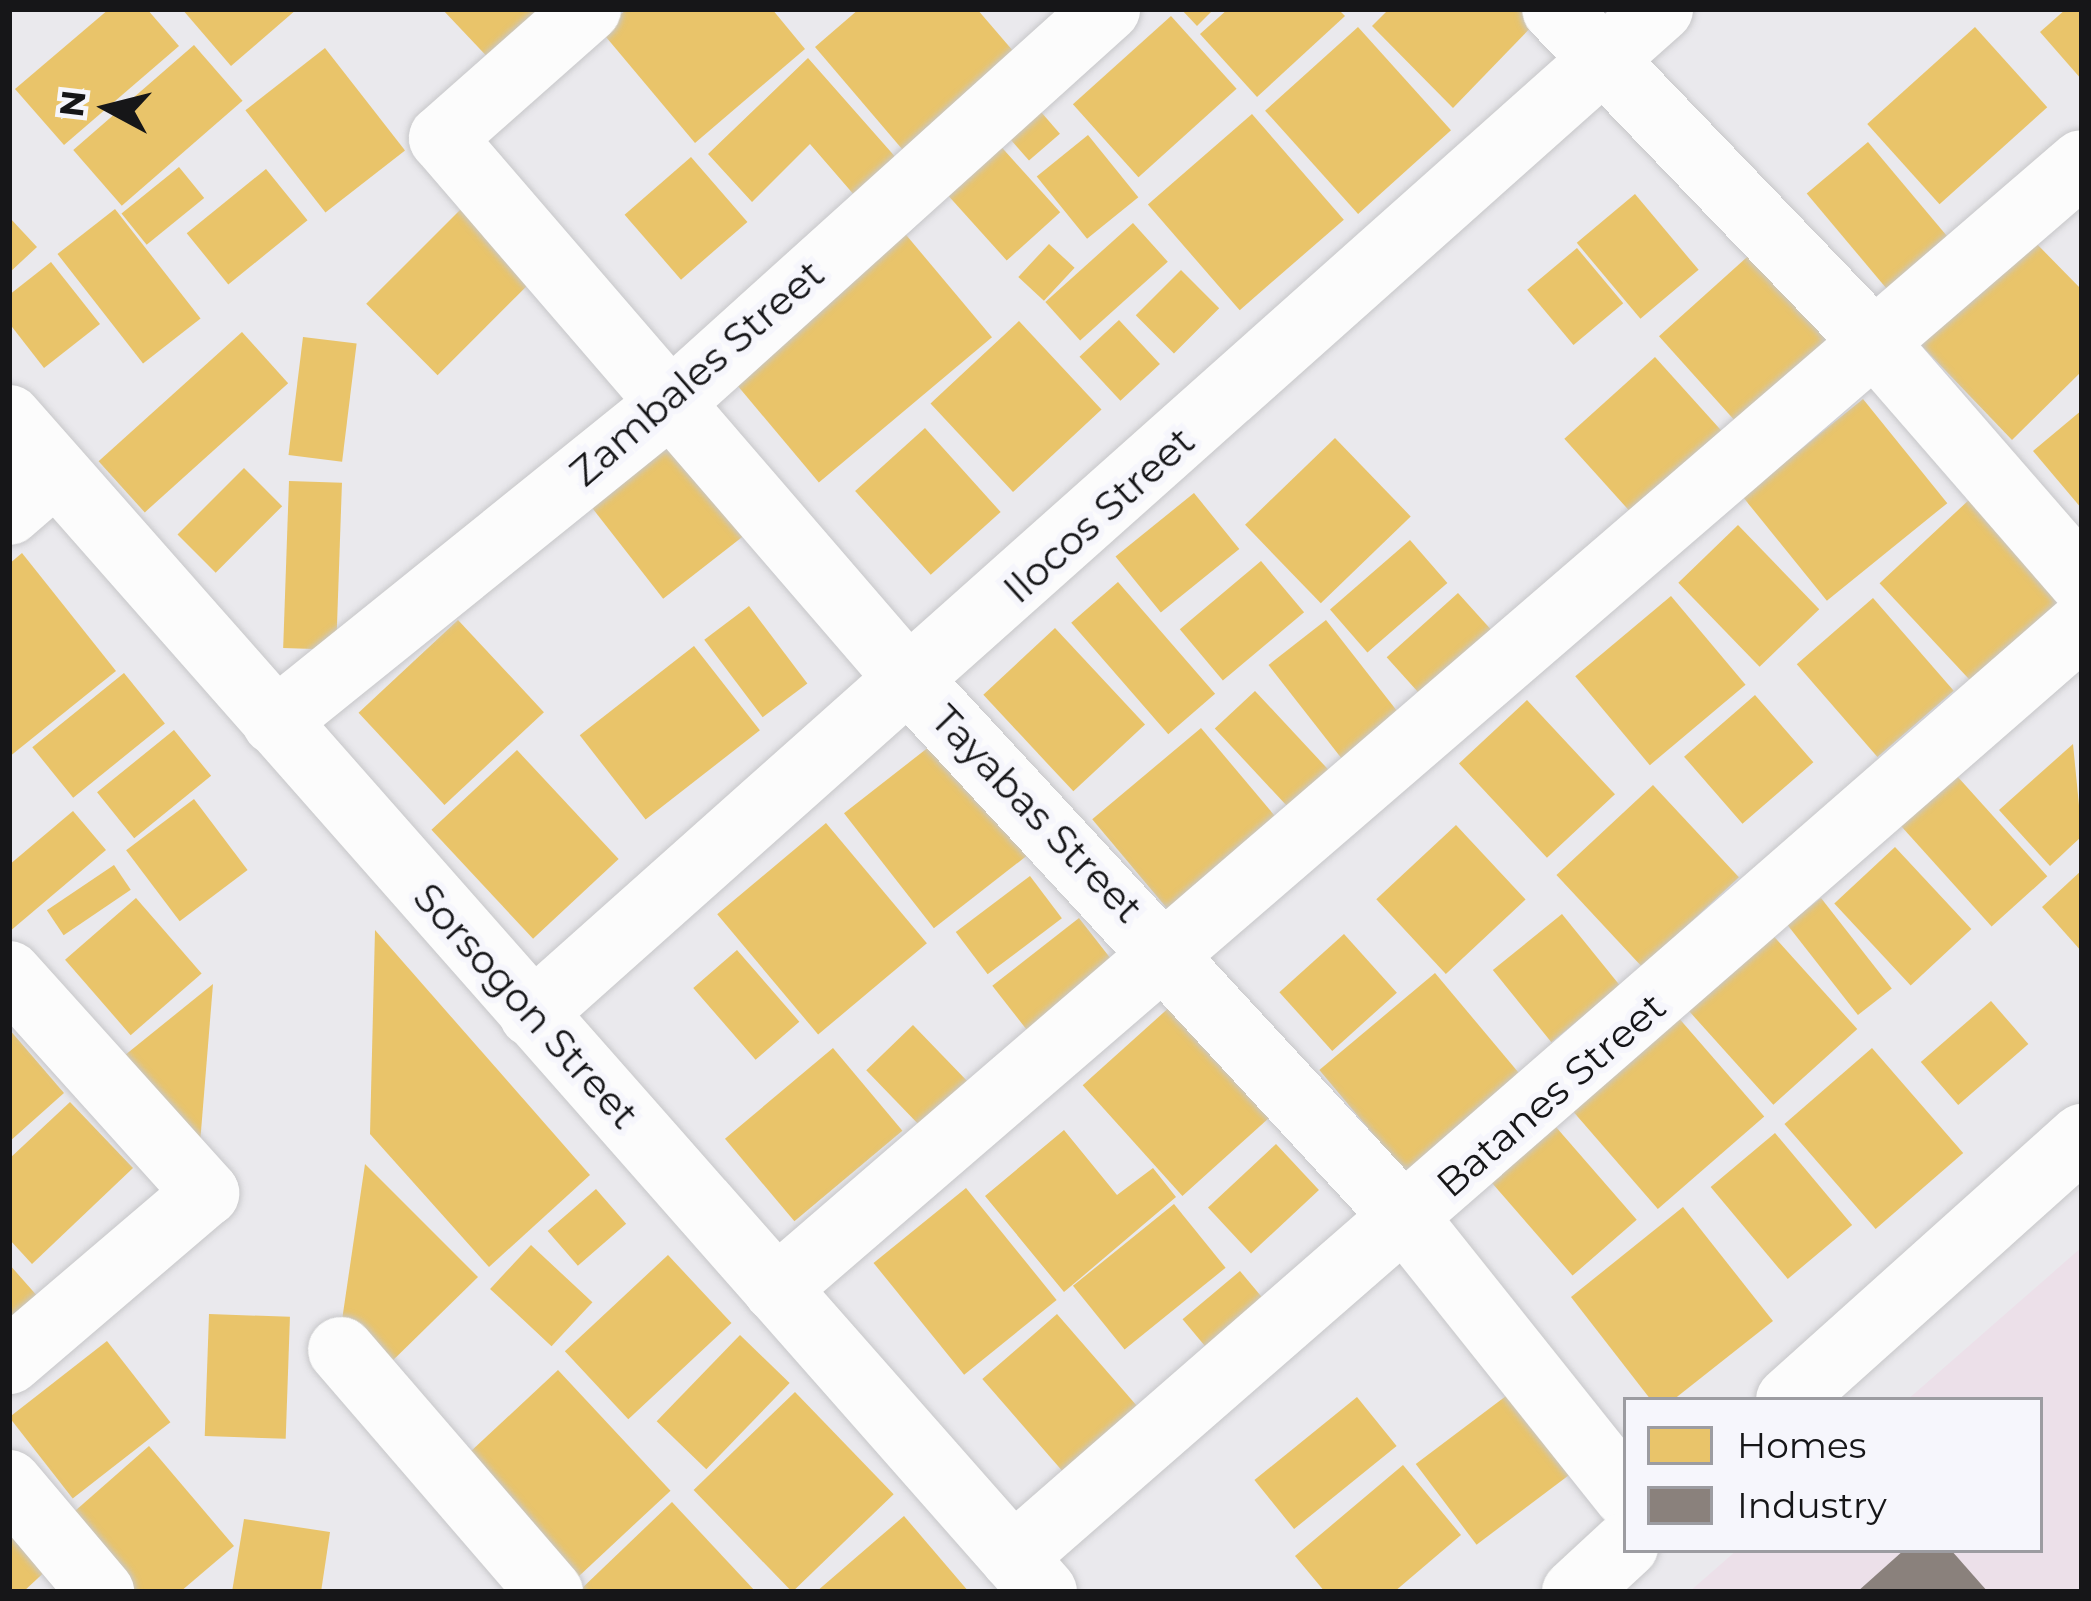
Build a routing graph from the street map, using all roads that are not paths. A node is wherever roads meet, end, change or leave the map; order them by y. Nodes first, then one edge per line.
1 (588, 9) edge
2 (1107, 9) edge
3 (1555, 9) edge
4 (1660, 9) edge
5 (1602, 62) junction
6 (2082, 164) edge
7 (1876, 344) junction
8 (667, 406) junction
9 (9, 418) edge
10 (32, 492) edge
11 (2082, 581) edge
12 (2082, 625) edge
13 (912, 683) junction
14 (275, 722) junction
15 (1172, 955) junction
16 (9, 974) edge
17 (532, 1014) junction
18 (2082, 1137) edge
19 (1407, 1220) junction
20 (776, 1288) junction
21 (341, 1350) dead end
22 (9, 1360) edge
23 (1792, 1397) edge
24 (9, 1484) edge
25 (1623, 1491) edge
26 (1623, 1548) edge
27 (1029, 1575) edge
28 (101, 1592) edge
29 (550, 1592) edge
30 (1575, 1592) edge

1 - 8 street, Tayabas Street
2 - 8 street, Zambales Street
3 - 5 street
4 - 5 street, Ilocos Street
5 - 7 street
5 - 13 street, Ilocos Street
6 - 7 street
7 - 11 street
7 - 15 street
8 - 13 street, Tayabas Street
8 - 14 street, Zambales Street
9 - 10 street, Sorsogon Street
10 - 14 street, Sorsogon Street
12 - 19 street, Batanes Street
13 - 15 street, Tayabas Street
13 - 17 street, Ilocos Street
14 - 17 street, Sorsogon Street
15 - 19 street, Tayabas Street
15 - 20 street
16 - 22 street
17 - 20 street, Sorsogon Street
18 - 23 street
19 - 25 street, Tayabas Street
19 - 27 street, Batanes Street
20 - 27 street, Sorsogon Street
21 - 29 street
24 - 28 street
26 - 30 street

